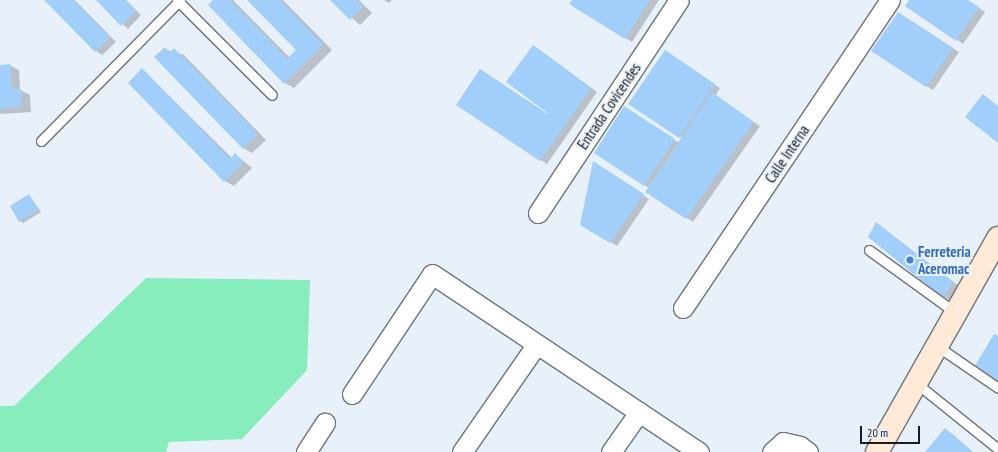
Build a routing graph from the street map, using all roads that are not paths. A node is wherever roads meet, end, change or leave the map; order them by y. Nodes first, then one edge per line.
1 (179, 0) edge
2 (679, 0) edge
3 (890, 0) edge
4 (272, 95) dead end
5 (42, 141) dead end
6 (538, 213) dead end
7 (998, 238) edge
8 (869, 250) dead end
9 (683, 308) dead end
10 (956, 313) junction
11 (536, 345) junction
12 (937, 346) junction
13 (916, 383) junction
14 (998, 388) edge
15 (352, 394) dead end
16 (639, 412) junction
17 (325, 424) dead end
18 (998, 449) edge
19 (306, 452) edge
20 (462, 452) edge
21 (611, 452) edge
22 (699, 452) edge
23 (772, 452) edge
24 (808, 452) edge
25 (877, 452) edge

1 - 4 lane
1 - 5 lane
2 - 6 street, Entrada Covicendes
3 - 9 street, Calle Interna
7 - 10 main road
8 - 10 lane
10 - 12 main road
11 - 15 street
11 - 16 street
11 - 20 street
12 - 13 main road
12 - 14 lane
13 - 18 lane
13 - 25 main road
16 - 21 street
16 - 22 street
17 - 19 street
23 - 24 street

